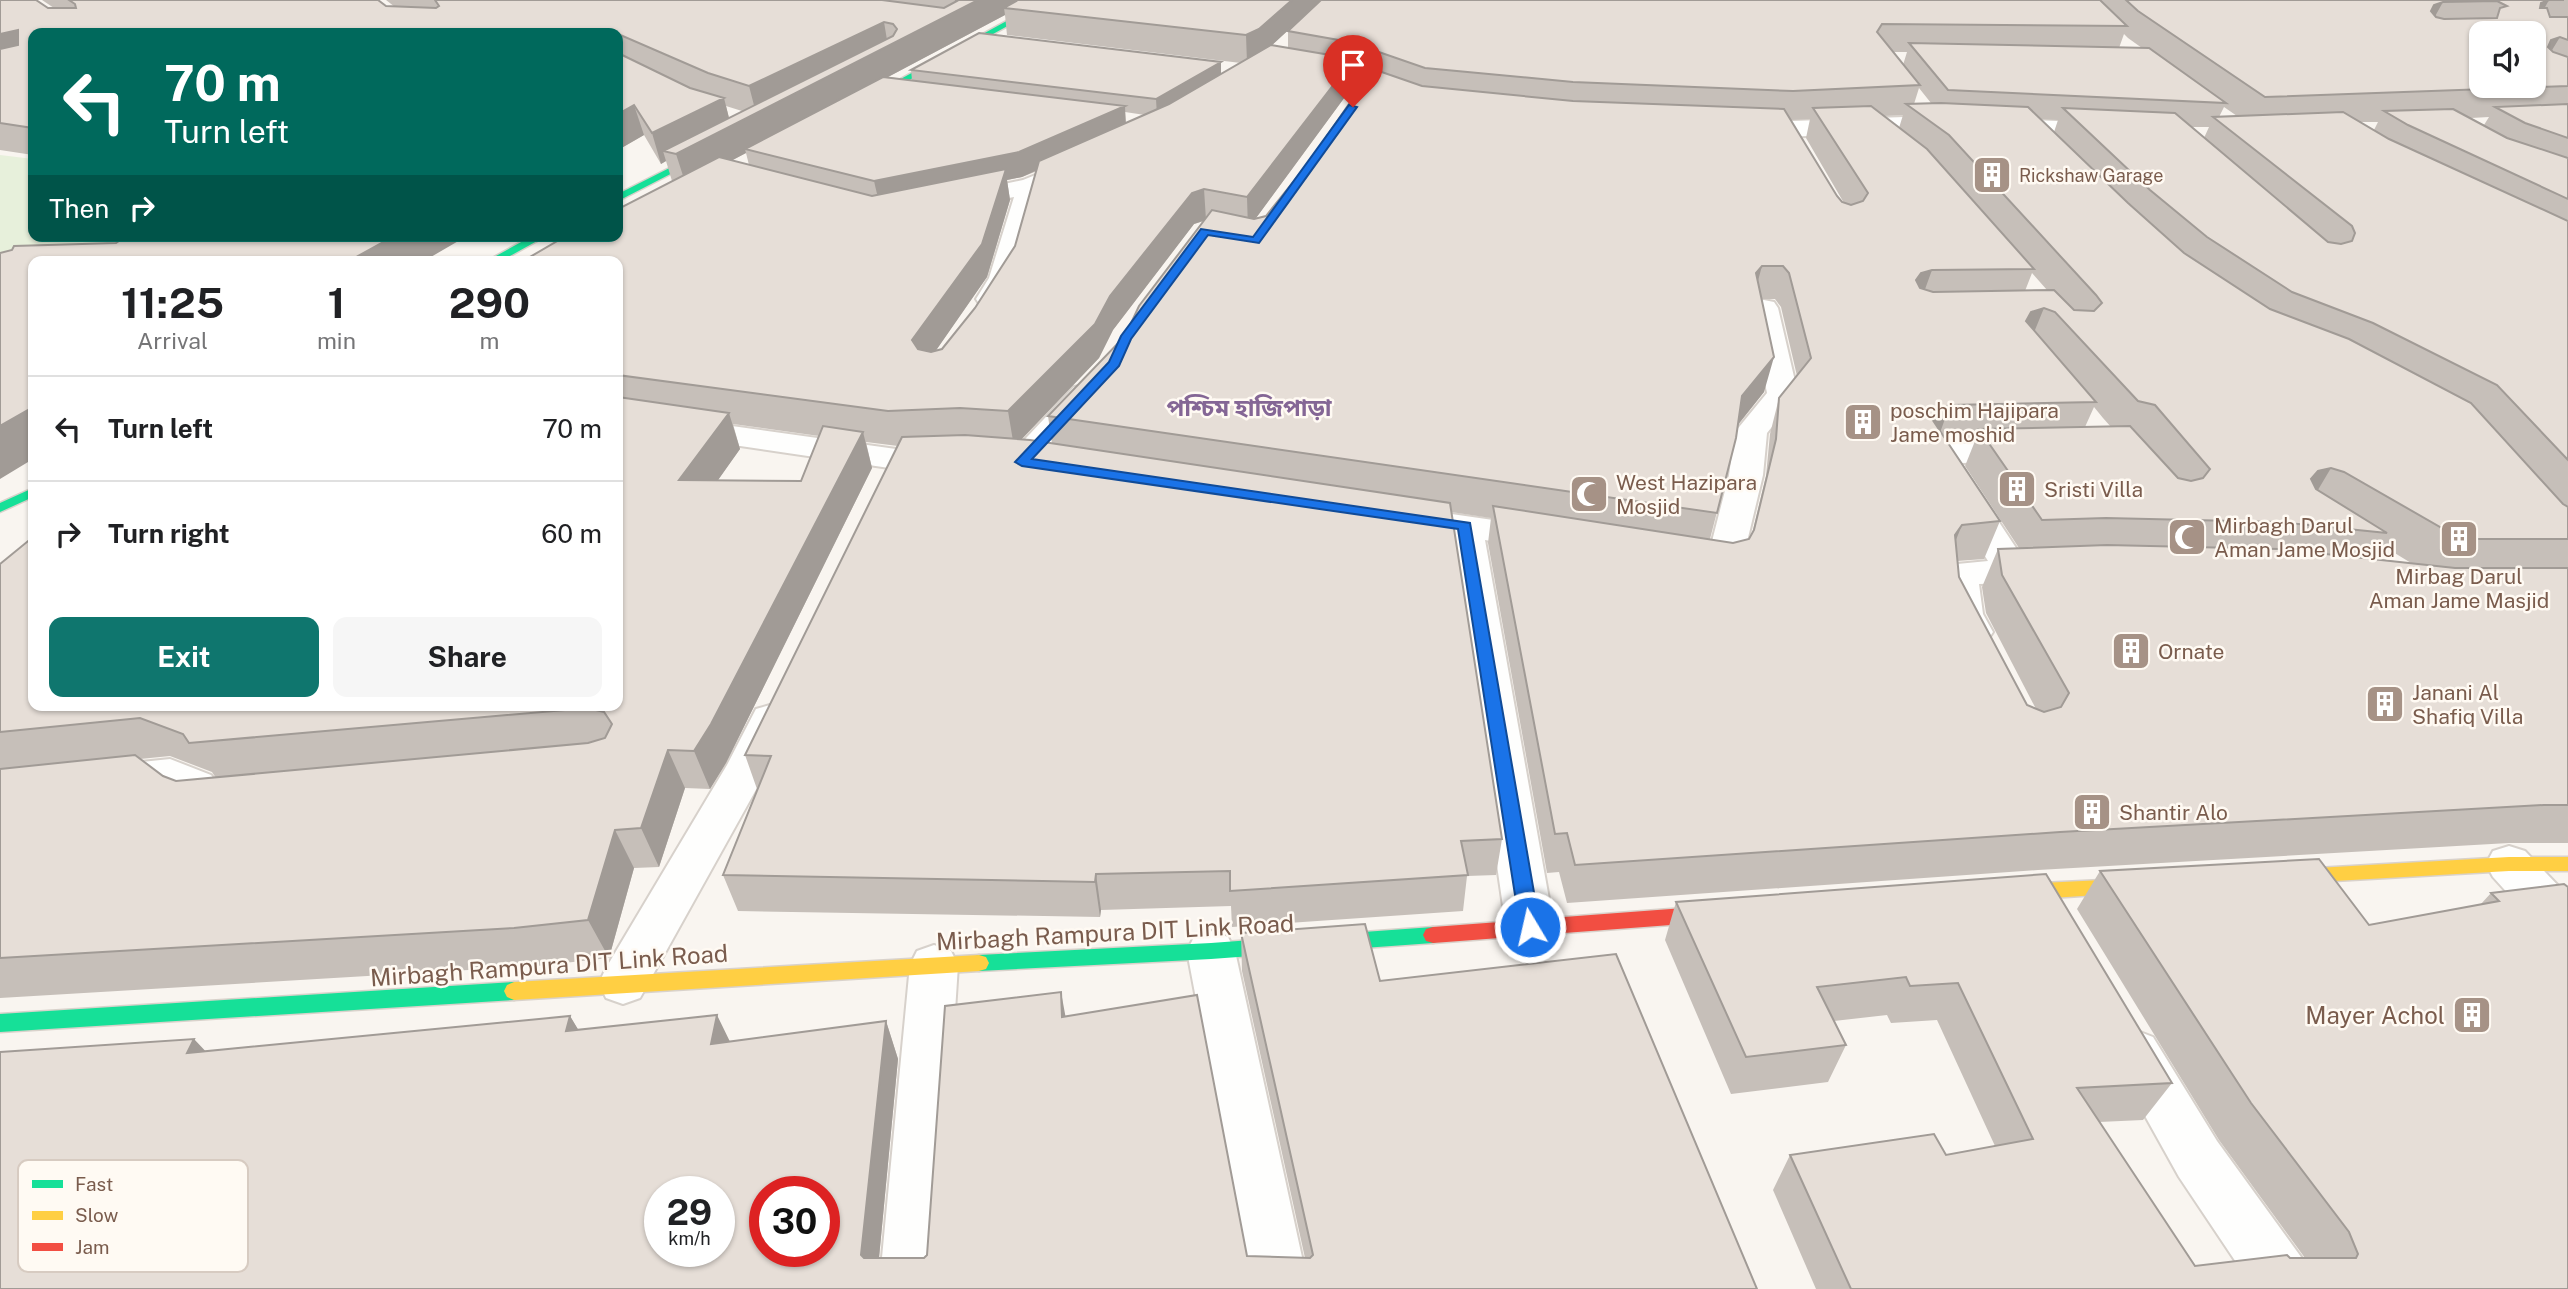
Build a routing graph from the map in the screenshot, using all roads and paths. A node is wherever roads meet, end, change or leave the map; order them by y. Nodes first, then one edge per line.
1 (1051, 0) edge
2 (978, 40) junction
3 (1005, 44) edge
4 (1280, 65) edge
5 (1366, 87) junction
6 (884, 91) junction
7 (926, 96) edge
8 (1915, 101) edge
9 (1434, 107) edge
10 (850, 109) edge
11 (1351, 109) edge
12 (1932, 123) junction
13 (1718, 127) edge
14 (1869, 127) junction
15 (2024, 127) junction
16 (1786, 130) junction
17 (2125, 131) edge
18 (734, 139) edge
19 (1899, 150) edge
20 (1105, 151) edge
21 (1800, 154) edge
22 (2054, 156) edge
23 (1030, 186) junction
24 (623, 195) edge
25 (929, 206) edge
26 (529, 242) edge
27 (502, 256) edge
28 (1764, 308) edge
29 (976, 320) edge
30 (1105, 373) edge
31 (623, 420) edge
32 (2057, 451) edge
33 (896, 458) junction
34 (996, 459) junction
35 (1064, 468) edge
36 (28, 494) edge
37 (878, 496) edge
38 (0, 508) edge
39 (1368, 512) edge
40 (1465, 526) junction
41 (1574, 543) edge
42 (1669, 558) edge
43 (2075, 570) edge
44 (2013, 572) junction
45 (1989, 661) edge
46 (788, 681) edge
47 (78, 785) edge
48 (261, 796) edge
49 (2509, 864) junction
50 (2568, 864) edge
51 (2260, 878) edge
52 (2163, 884) edge
53 (2038, 891) junction
54 (1983, 895) edge
55 (1736, 912) edge
56 (1530, 927) junction
57 (2568, 927) edge
58 (2066, 937) edge
59 (1211, 951) junction
60 (933, 965) junction
61 (623, 983) junction
62 (2115, 1019) edge
63 (0, 1023) edge
64 (908, 1289) edge
65 (1280, 1289) edge
66 (2288, 1289) edge

1 - 2 street
2 - 3 street
2 - 6 street
4 - 5 street
5 - 9 street
5 - 11 street
6 - 7 street
6 - 10 street
8 - 12 street
12 - 14 street
12 - 15 street
13 - 16 street
14 - 16 street
14 - 19 street
15 - 17 street
15 - 22 street
16 - 21 street
18 - 24 street
20 - 23 street
23 - 25 street
23 - 29 street
26 - 27 street
28 - 42 street
30 - 34 street
31 - 33 street
32 - 44 street
33 - 34 street
33 - 37 street
34 - 35 street
36 - 38 street
39 - 40 street
40 - 41 street
40 - 56 street
43 - 44 street
44 - 45 street
46 - 61 street
47 - 48 street
49 - 50 street
49 - 51 street
49 - 57 street
52 - 53 street
53 - 54 street
53 - 58 street
55 - 56 street, Mirbagh Rampura DIT Link Road
56 - 59 street, Mirbagh Rampura DIT Link Road
59 - 60 street, Mirbagh Rampura DIT Link Road
59 - 65 street
60 - 61 street, Mirbagh Rampura DIT Link Road
60 - 64 street
61 - 63 street, Mirbagh Rampura DIT Link Road
62 - 66 street

